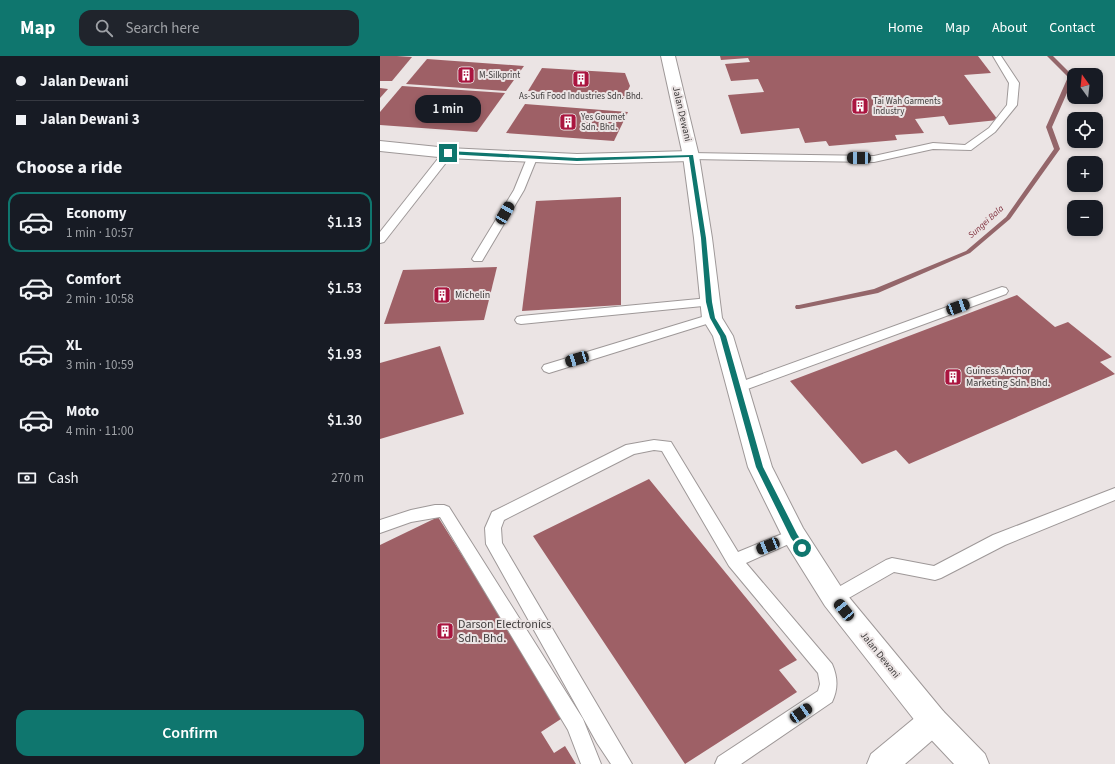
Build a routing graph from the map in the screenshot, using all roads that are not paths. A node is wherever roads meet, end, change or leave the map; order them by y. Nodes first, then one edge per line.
1 (668, 56) edge
2 (997, 56) edge
3 (380, 146) edge
4 (448, 153) junction
5 (691, 156) junction
6 (532, 158) junction
7 (380, 240) edge
8 (478, 259) dead end
9 (1002, 291) dead end
10 (711, 310) junction
11 (521, 320) dead end
12 (549, 368) dead end
13 (737, 388) junction
14 (1115, 494) edge
15 (380, 527) edge
16 (794, 536) junction
17 (735, 561) junction
18 (834, 598) junction
19 (933, 721) junction
20 (591, 764) edge
21 (622, 764) edge
22 (725, 764) edge
23 (882, 764) edge
24 (974, 764) edge

1 - 5 street, Jalan Dewani
2 - 5 lane
3 - 4 street
4 - 6 street
4 - 7 lane
5 - 6 street
5 - 10 street, Jalan Dewani
6 - 8 lane
9 - 13 lane
10 - 11 lane
10 - 12 lane
10 - 13 street, Jalan Dewani
13 - 16 street, Jalan Dewani
14 - 18 lane
15 - 20 lane
16 - 17 lane
16 - 18 street, Jalan Dewani
17 - 21 lane
17 - 22 lane
18 - 19 street, Jalan Dewani
19 - 23 street
19 - 24 street, Jalan Dewani

